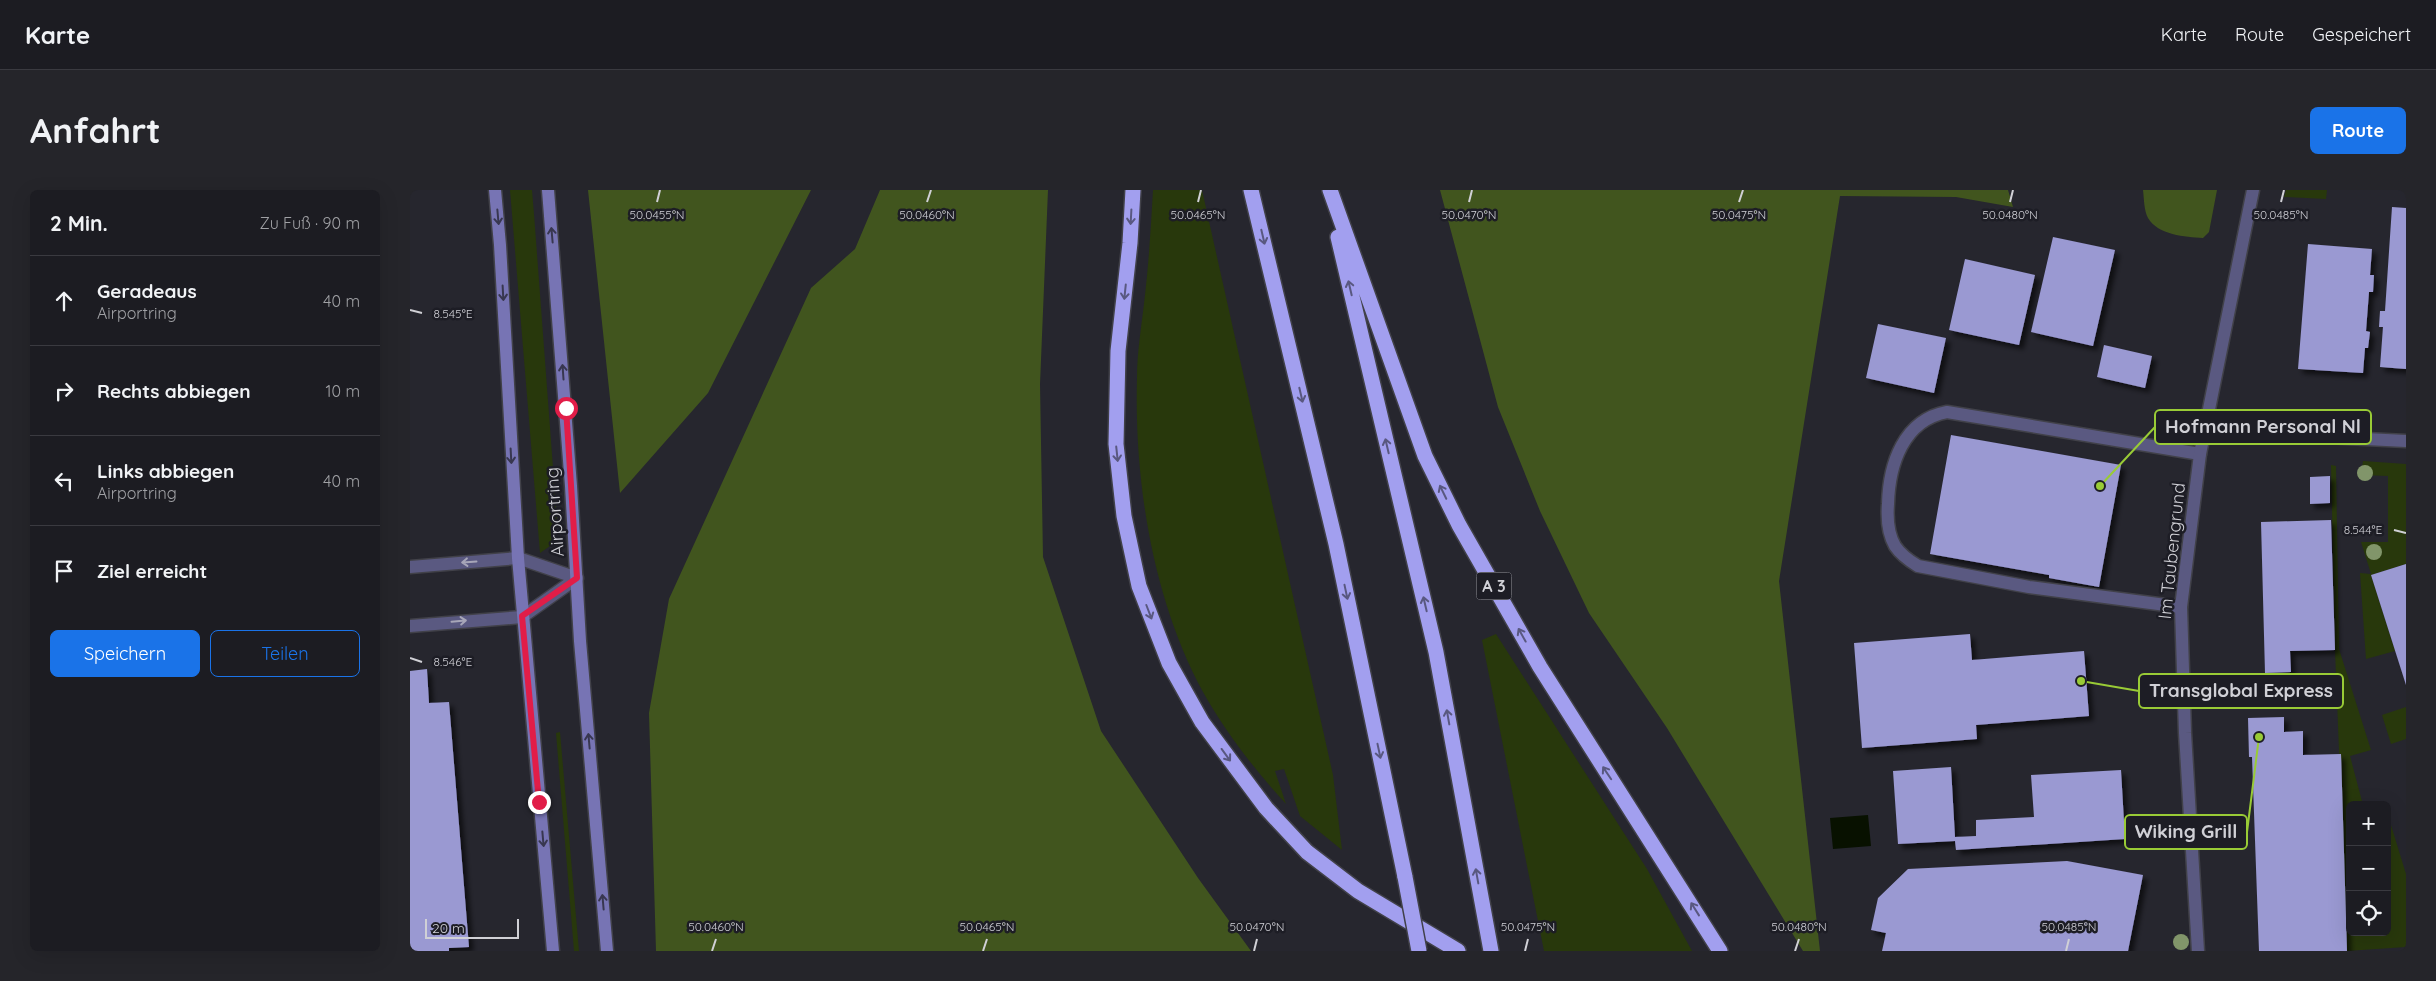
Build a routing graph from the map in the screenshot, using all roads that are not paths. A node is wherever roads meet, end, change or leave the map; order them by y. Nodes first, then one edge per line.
1 (495, 190) edge
2 (548, 190) edge
3 (1133, 190) edge
4 (1251, 190) edge
5 (1328, 190) edge
6 (2253, 190) edge
7 (2205, 431) junction
8 (2406, 441) edge
9 (2200, 454) junction
10 (518, 558) junction
11 (410, 567) edge
12 (577, 578) junction
13 (2181, 607) junction
14 (522, 616) junction
15 (410, 626) edge
16 (553, 951) edge
17 (607, 951) edge
18 (1419, 951) edge
19 (1458, 951) edge
20 (1491, 951) edge
21 (1720, 951) edge
22 (2198, 951) edge

1 -> 10 street
12 -> 2 street, Airportring
3 -> 19 highway
4 -> 18 highway, bridge
20 -> 5 highway, A 3
21 -> 5 highway, A 3
6 - 7 street, Im Taubengrund
7 - 8 street
7 - 9 street, Im Taubengrund
9 - 13 street, Im Taubengrund
9 - 13 street
10 -> 11 street
10 - 12 street
10 - 14 street
12 - 14 street
17 -> 12 street, Airportring
13 - 22 street, Im Taubengrund
15 -> 14 street
14 -> 16 street

